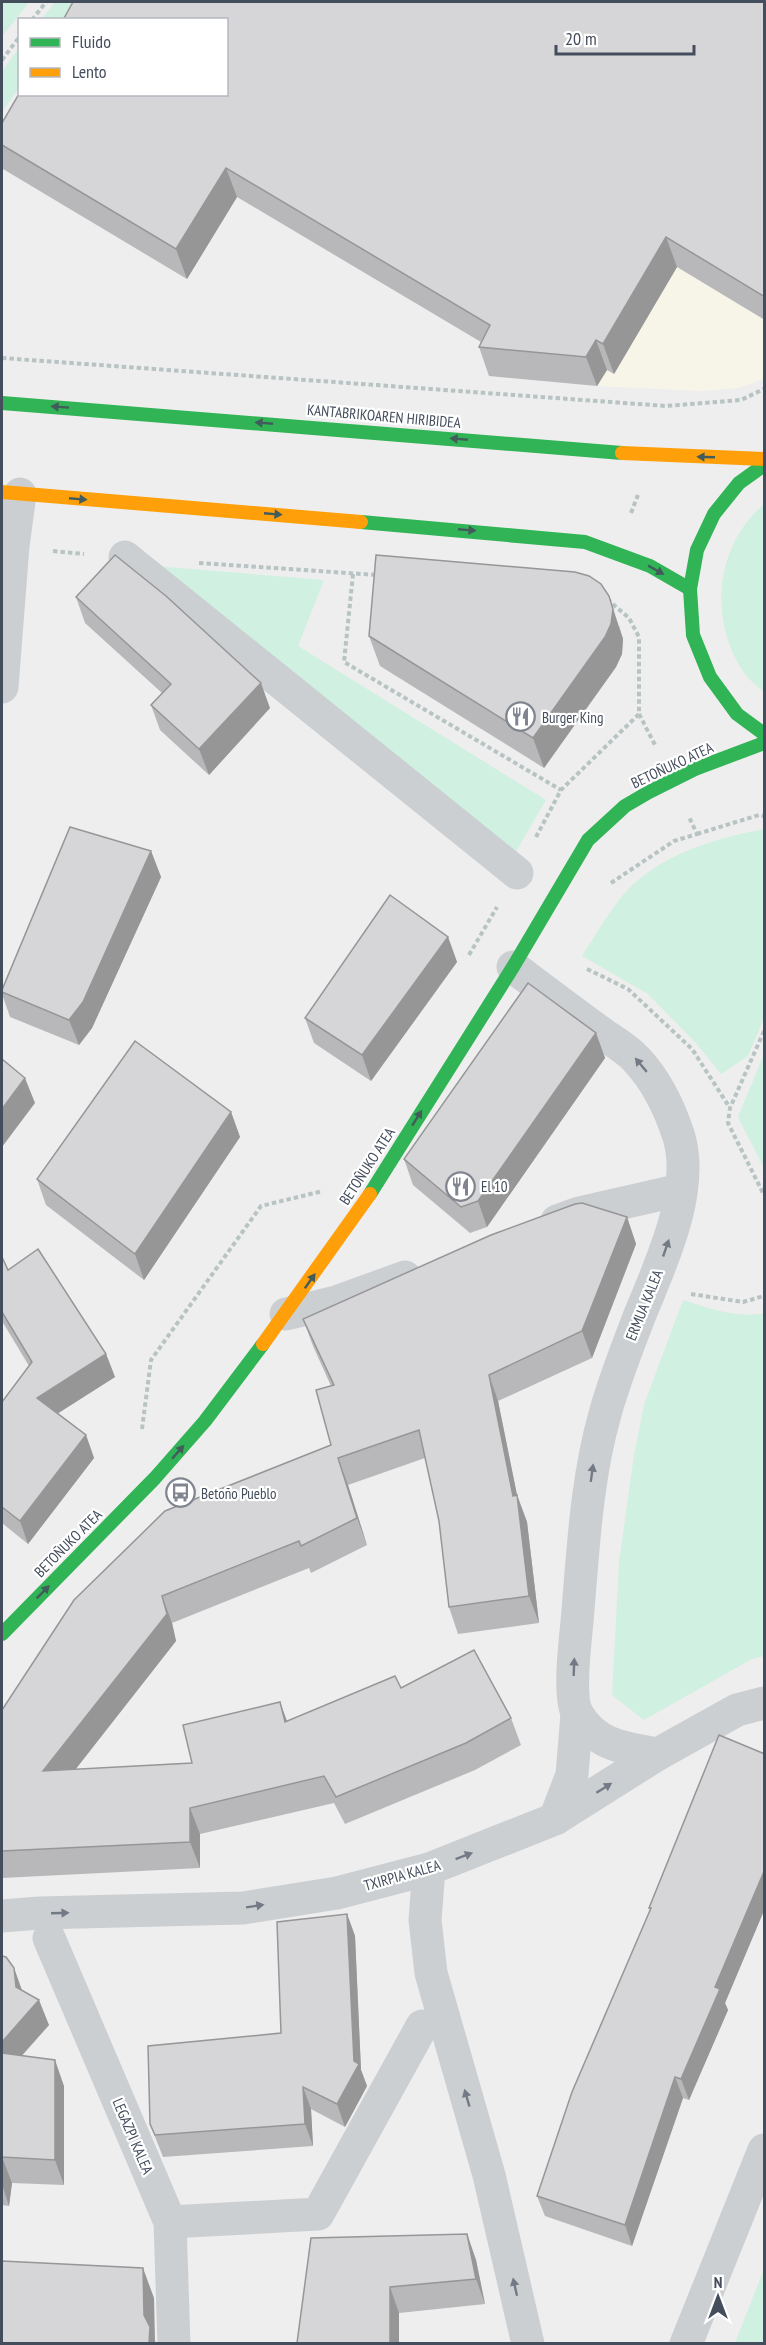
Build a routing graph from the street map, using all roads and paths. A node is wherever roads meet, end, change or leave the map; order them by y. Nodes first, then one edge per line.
1 (46, 2) edge
2 (34, 18) edge
3 (18, 39) edge
4 (2, 60) edge
5 (2, 358) edge
6 (765, 389) edge
7 (2, 403) edge
8 (765, 459) edge
9 (765, 465) edge
10 (11, 493) edge
11 (13, 546) junction
12 (125, 557) joint
13 (193, 562) dead end
14 (353, 574) junction
15 (388, 576) edge
16 (690, 589) junction
17 (603, 597) edge
18 (2, 687) edge
19 (765, 734) edge
20 (765, 743) edge
21 (561, 790) junction
22 (765, 816) edge
23 (697, 834) dead end
24 (517, 873) junction
25 (463, 964) dead end
26 (513, 967) junction
27 (765, 1031) edge
28 (331, 1189) dead end
29 (680, 1190) junction
30 (765, 1195) edge
31 (524, 1233) edge
32 (436, 1266) edge
33 (681, 1292) dead end
34 (765, 1296) edge
35 (286, 1314) junction
36 (140, 1440) dead end
37 (2, 1634) edge
38 (765, 1703) edge
39 (577, 1714) junction
40 (658, 1754) junction
41 (555, 1819) junction
42 (429, 1869) junction
43 (2, 1916) edge
44 (49, 1938) dead end
45 (422, 2026) dead end
46 (765, 2150) edge
47 (170, 2222) junction
48 (174, 2343) edge
49 (528, 2343) edge
50 (686, 2343) edge

1 - 2 path
3 - 4 path
5 - 6 path
8 -> 7 main road, KANTABRIKOAREN HIRIBIDEA
9 - 16 main road
10 - 11 street
10 -> 16 main road
11 - 12 path
11 - 18 street
12 - 24 street
13 - 14 path
14 - 15 path
14 - 21 path
16 - 19 main road
17 - 21 path
20 - 26 main road, BETOÑUKO ATEA
21 - 24 path
22 - 23 path
24 - 25 path
29 -> 26 street, ERMUA KALEA
35 -> 26 main road, BETOÑUKO ATEA
27 - 30 path
28 - 36 path
29 - 31 street
39 -> 29 street, ERMUA KALEA
32 - 35 street
33 - 34 path
37 -> 35 main road, BETOÑUKO ATEA
38 - 40 street, TXIRPIA KALEA
39 - 40 street
39 - 41 street, ERMUA KALEA
41 -> 40 street, TXIRPIA KALEA
42 -> 41 street, TXIRPIA KALEA
43 -> 42 street, TXIRPIA KALEA
49 -> 42 street
44 - 47 street, LEGAZPI KALEA
45 - 47 street
46 - 50 street
47 - 48 street, LEGAZPI KALEA

